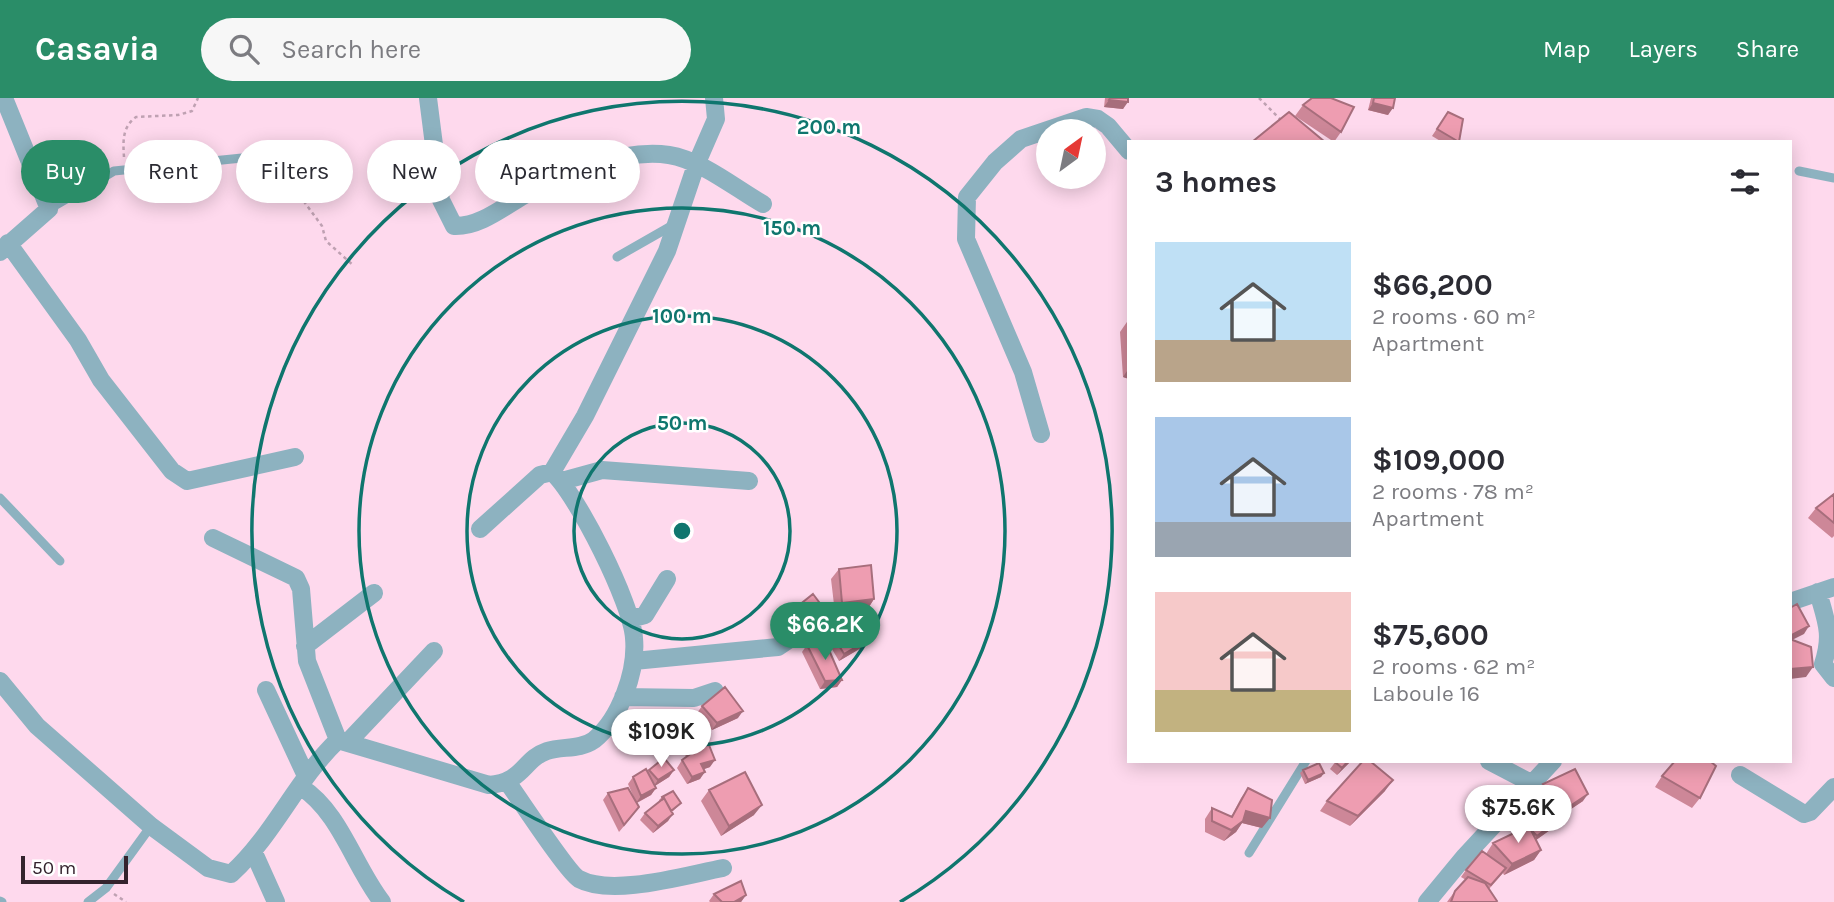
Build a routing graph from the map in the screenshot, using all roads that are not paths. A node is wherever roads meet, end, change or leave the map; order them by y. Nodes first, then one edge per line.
1 (4, 98) edge
2 (428, 98) edge
3 (714, 98) edge
4 (1127, 149) edge
5 (236, 159) edge
6 (696, 165) junction
7 (1799, 171) dead end
8 (1834, 178) edge
9 (763, 204) dead end
10 (49, 209) junction
11 (677, 222) junction
12 (4, 247) edge
13 (617, 257) dead end
14 (1041, 434) dead end
15 (295, 457) dead end
16 (557, 476) junction
17 (749, 481) dead end
18 (0, 498) edge
19 (480, 529) dead end
20 (213, 538) dead end
21 (60, 561) dead end
22 (667, 579) dead end
23 (1826, 590) edge
24 (374, 593) dead end
25 (1792, 600) edge
26 (830, 612) dead end
27 (630, 619) junction
28 (305, 646) junction
29 (434, 651) dead end
30 (634, 661) junction
31 (1834, 678) edge
32 (0, 681) edge
33 (267, 690) dead end
34 (715, 691) edge
35 (624, 697) junction
36 (343, 741) junction
37 (1305, 763) edge
38 (1493, 763) edge
39 (1551, 763) edge
40 (1740, 775) dead end
41 (304, 782) junction
42 (508, 783) junction
43 (1533, 784) junction
44 (1834, 787) edge
45 (151, 826) junction
46 (254, 853) junction
47 (1249, 853) dead end
48 (723, 868) dead end
49 (88, 902) edge
50 (276, 902) edge
51 (382, 902) edge
52 (1427, 902) edge

1 - 10 street
2 - 6 street
3 - 6 street
4 - 14 street
5 - 10 lane
6 - 9 street
6 - 11 street
7 - 8 lane
10 - 12 street
11 - 13 lane
11 - 16 street
12 - 15 street
16 - 17 street
16 - 19 street
16 - 27 street
18 - 21 lane
20 - 28 street
22 - 27 street
23 - 25 street
23 - 31 street
24 - 28 street
26 - 30 street
27 - 30 street
28 - 36 street
29 - 36 street
30 - 35 street
32 - 45 street
33 - 41 street
34 - 35 street
35 - 42 street
36 - 41 street
36 - 42 street
37 - 47 lane
38 - 43 street
39 - 43 street
40 - 44 street
41 - 46 street
41 - 51 street
42 - 48 street
43 - 52 street
45 - 46 street
45 - 49 lane
46 - 50 street

